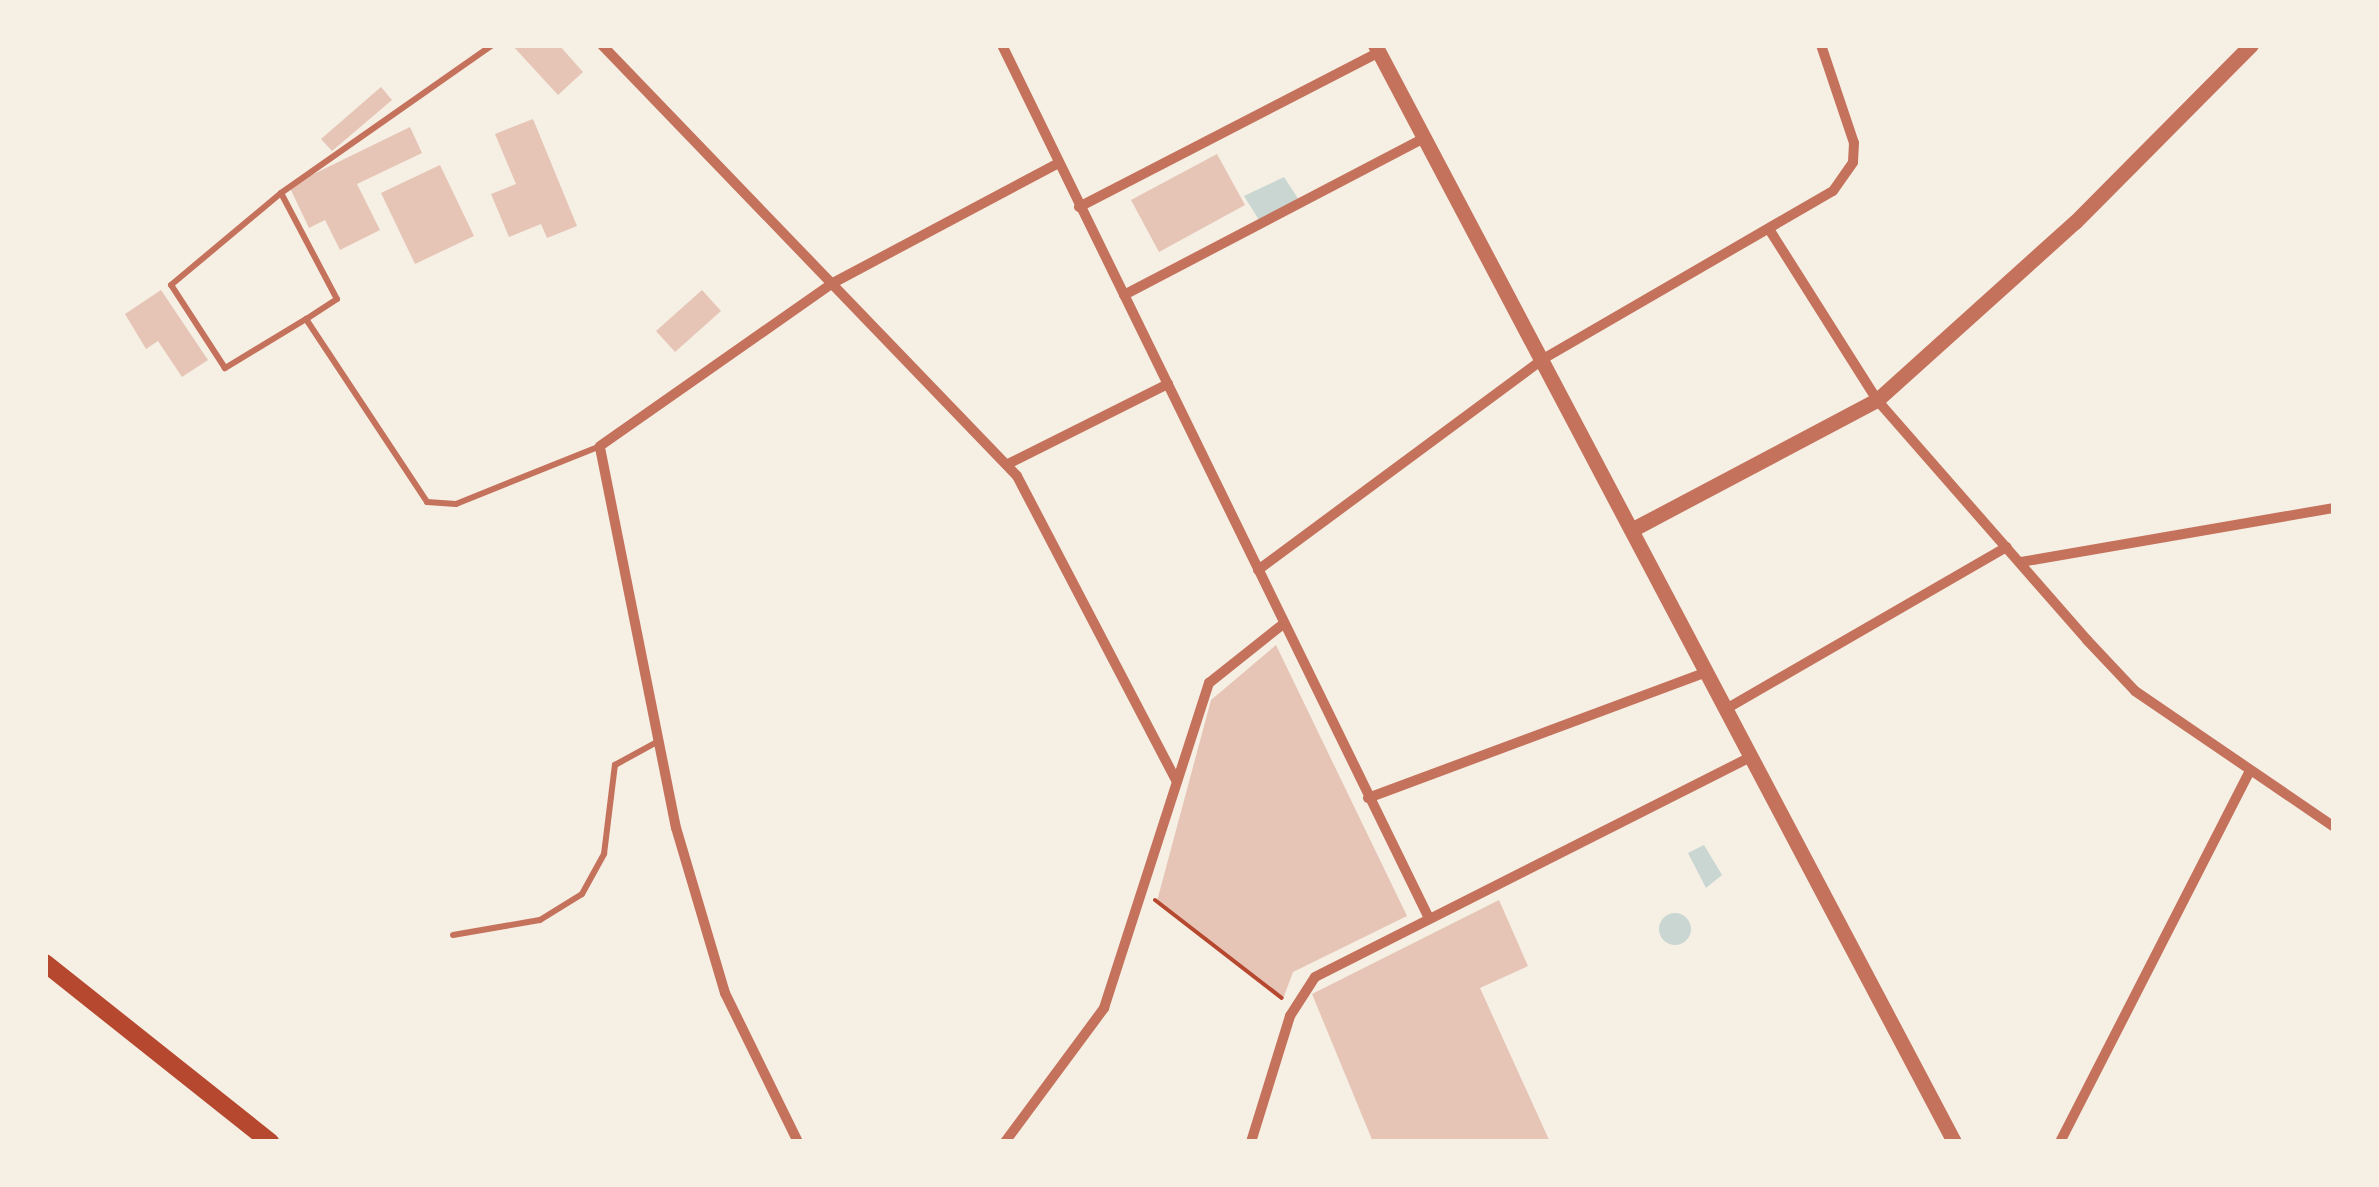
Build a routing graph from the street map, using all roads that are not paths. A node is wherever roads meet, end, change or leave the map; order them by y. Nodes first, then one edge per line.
1 (492, 45) edge
2 (602, 45) edge
3 (1002, 45) edge
4 (1822, 45) edge
5 (2250, 45) edge
6 (1377, 49) edge
7 (1424, 138) junction
8 (1057, 164) junction
9 (281, 193) junction
10 (1079, 207) junction
11 (1769, 230) junction
12 (831, 284) junction
13 (1124, 295) junction
14 (306, 320) junction
15 (1543, 359) junction
16 (1168, 384) junction
17 (1878, 400) junction
18 (600, 446) junction
19 (1008, 464) junction
20 (2334, 508) edge
21 (1633, 530) junction
22 (2007, 546) junction
23 (2021, 562) junction
24 (1258, 570) junction
25 (1282, 626) junction
26 (1706, 672) junction
27 (1726, 709) junction
28 (654, 744) junction
29 (1750, 756) junction
30 (2249, 772) junction
31 (1177, 782) junction
32 (1368, 798) junction
33 (2334, 827) edge
34 (1428, 918) junction
35 (453, 935) dead end
36 (45, 963) edge
37 (270, 1142) edge
38 (798, 1142) edge
39 (1006, 1142) edge
40 (1252, 1142) edge
41 (1954, 1142) edge
42 (2060, 1142) edge

1 - 9 lane
2 - 12 street
3 - 8 street
4 - 11 street
5 - 17 street
6 - 7 street
6 - 10 street
7 - 13 street
7 - 15 street
8 - 10 street
8 - 12 street
9 - 14 lane
9 - 14 lane
10 - 13 street
11 - 15 street
11 - 17 street
12 - 18 street
12 - 19 street
13 - 16 street
14 - 18 lane
15 - 21 street
15 - 24 street
16 - 19 street
16 - 24 street
17 - 21 street
17 - 22 street
18 - 28 street
19 - 31 street
20 - 23 street
21 - 26 street
22 - 23 street
22 - 27 street
23 - 30 street
24 - 25 street
25 - 31 street
25 - 32 street
26 - 27 street
26 - 32 street
27 - 29 street
28 - 35 lane
28 - 38 street
29 - 34 street
29 - 41 street
30 - 33 street
30 - 42 street
31 - 39 street
32 - 34 street
34 - 40 street
36 - 37 main road

